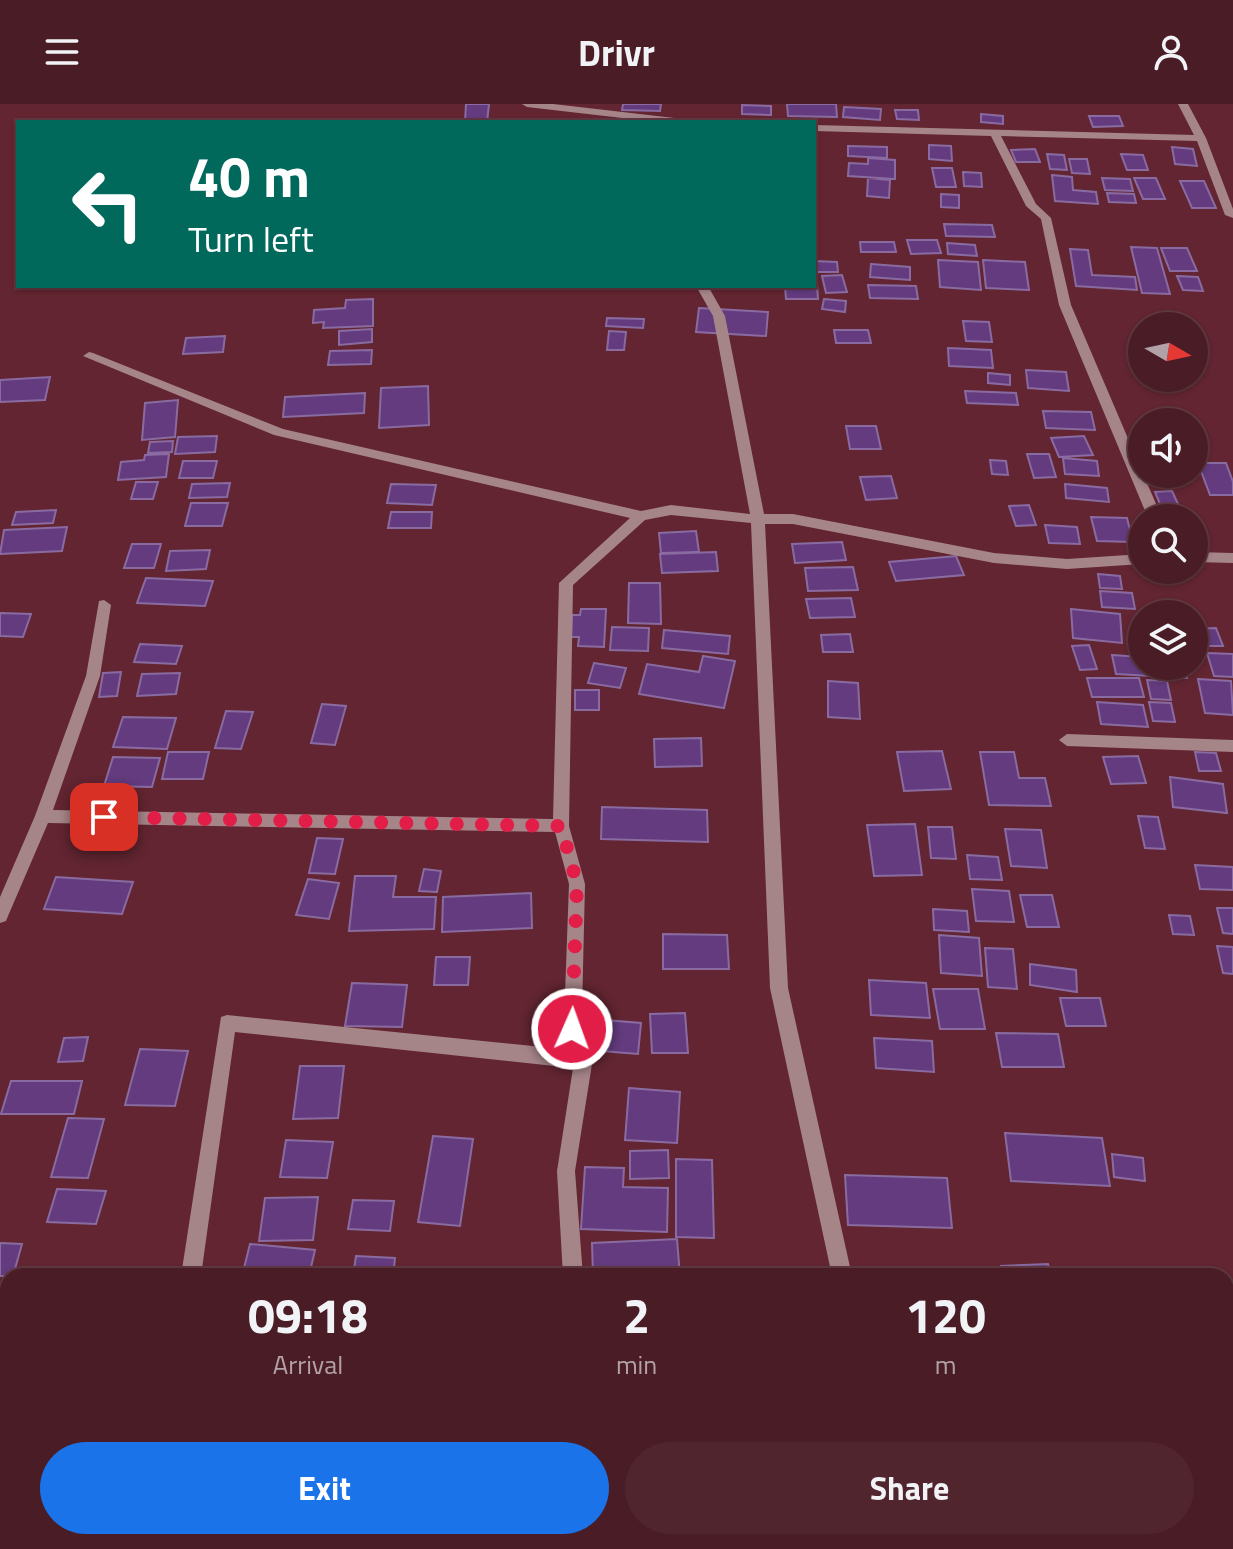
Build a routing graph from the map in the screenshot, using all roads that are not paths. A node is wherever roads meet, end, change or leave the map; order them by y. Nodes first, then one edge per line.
1 (527, 104) edge
2 (1183, 104) edge
3 (666, 120) edge
4 (816, 128) edge
5 (995, 134) junction
6 (1201, 138) junction
7 (1230, 215) dead end
8 (703, 288) edge
9 (89, 356) dead end
10 (1149, 504) edge
11 (641, 516) junction
12 (758, 519) junction
13 (1208, 557) edge
14 (1233, 558) edge
15 (1128, 560) edge
16 (104, 605) dead end
17 (1067, 740) dead end
18 (1233, 746) edge
19 (43, 816) junction
20 (561, 826) junction
21 (0, 916) edge
22 (572, 1058) junction
23 (192, 1268) edge
24 (572, 1268) edge
25 (840, 1268) edge

1 - 3 street
2 - 6 street
4 - 5 street
5 - 6 street
5 - 10 street
6 - 7 street
8 - 12 street
9 - 11 street
11 - 12 street
11 - 20 street
12 - 15 street
12 - 25 street
13 - 14 street
16 - 19 street
17 - 18 street
19 - 20 street
19 - 21 street
20 - 22 street
22 - 23 street
22 - 24 street

